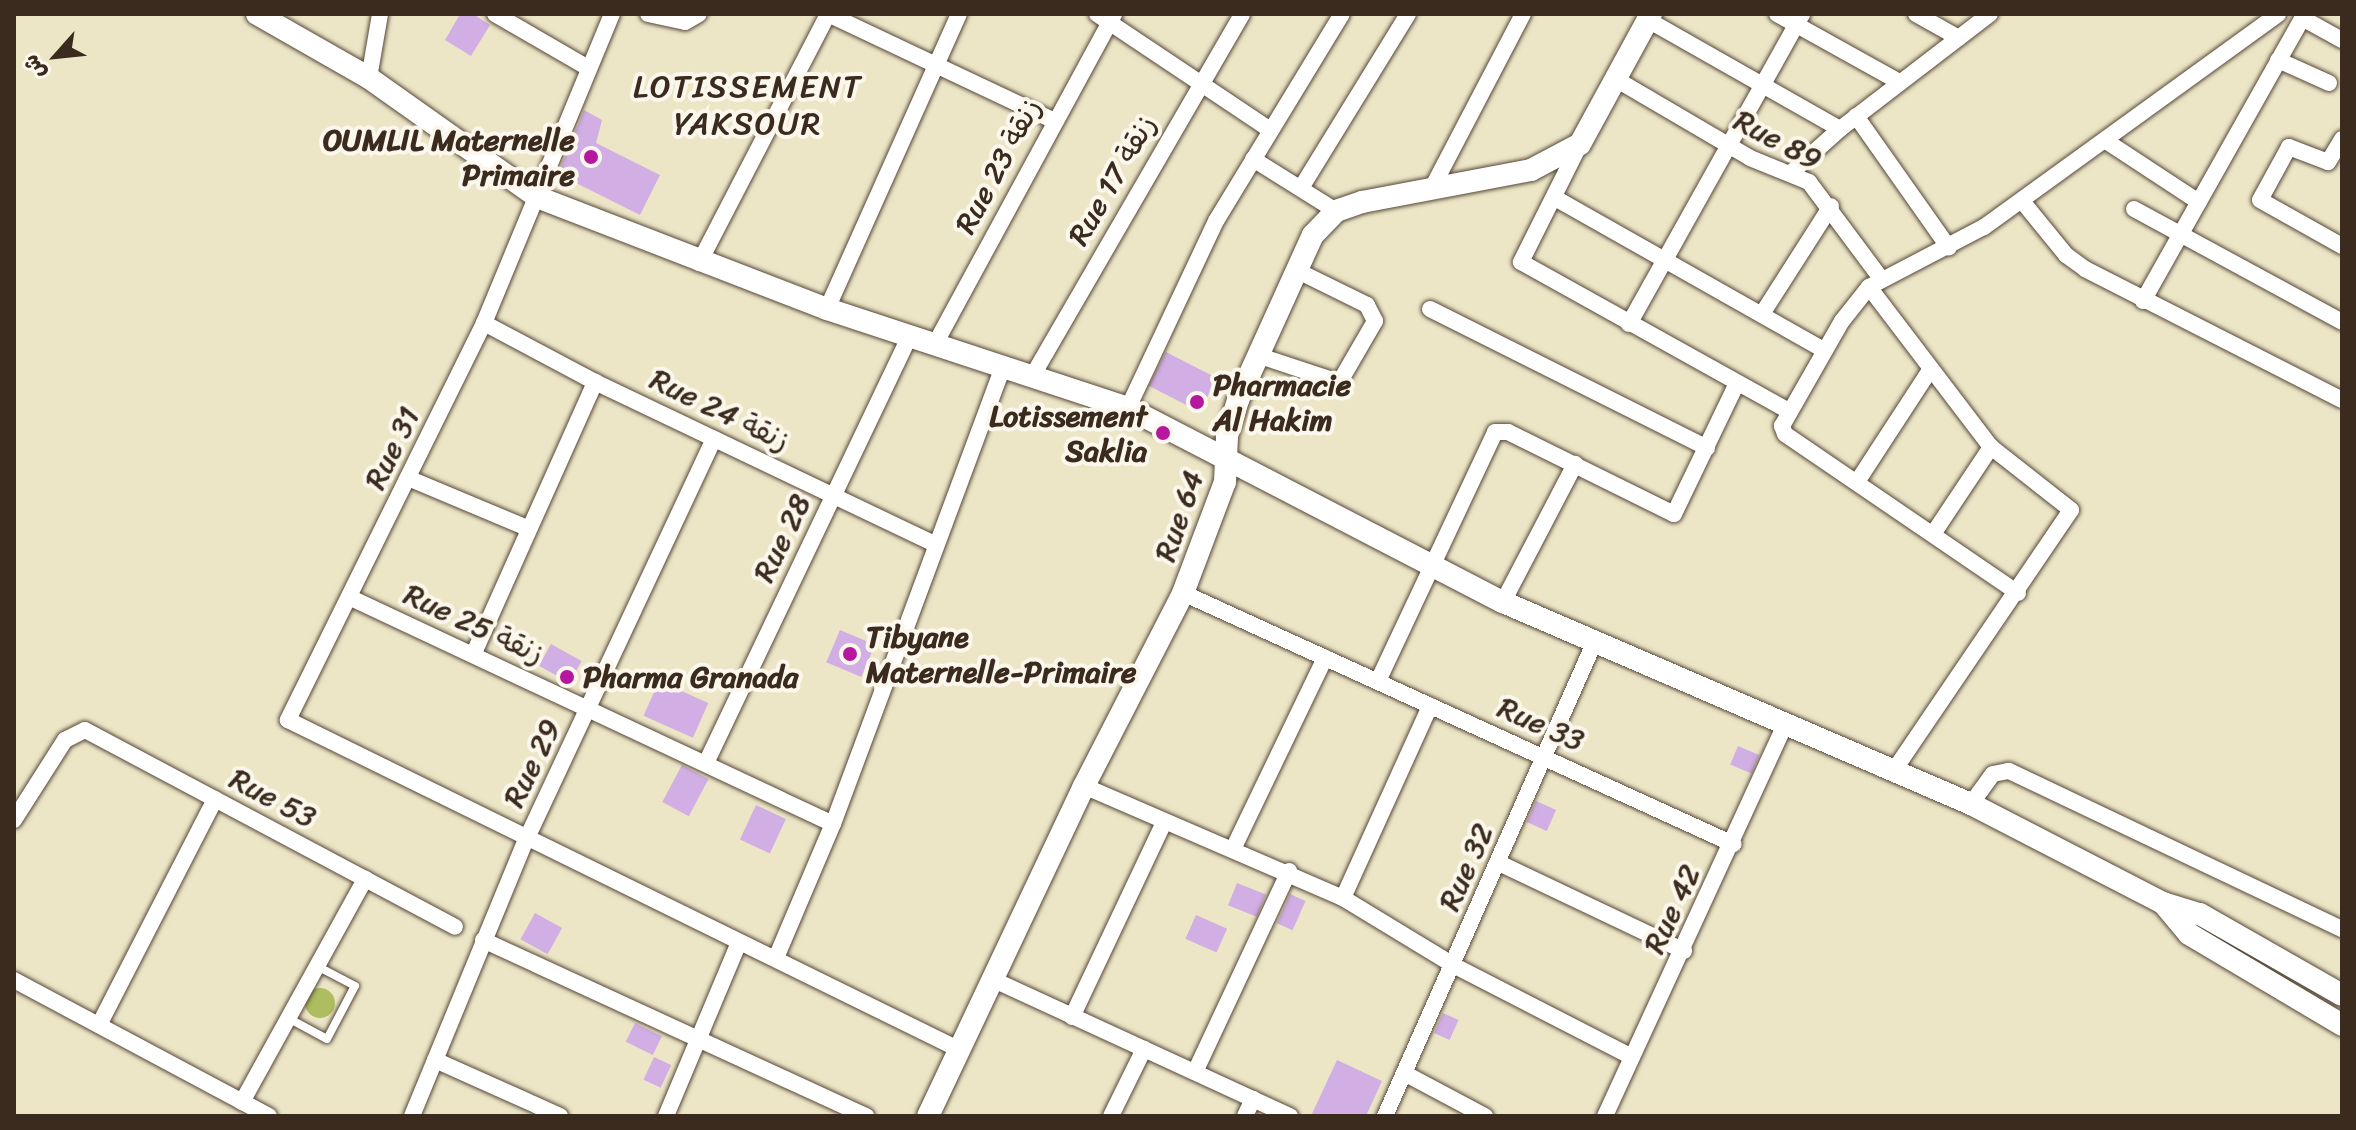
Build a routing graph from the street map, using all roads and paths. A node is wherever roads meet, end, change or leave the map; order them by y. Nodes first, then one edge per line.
1 (257, 14) edge
2 (380, 14) edge
3 (495, 14) edge
4 (612, 14) edge
5 (648, 14) edge
6 (699, 14) edge
7 (828, 14) edge
8 (959, 14) edge
9 (1242, 14) edge
10 (1342, 14) edge
11 (1408, 14) edge
12 (1523, 14) edge
13 (1777, 14) edge
14 (1916, 14) edge
15 (1990, 14) edge
16 (2278, 14) edge
17 (1107, 16) edge
18 (2304, 16) edge
19 (1650, 17) edge
20 (1799, 19) edge
21 (519, 20) edge
22 (1959, 38) junction
23 (2342, 40) edge
24 (2278, 60) junction
25 (937, 63) junction
26 (588, 68) junction
27 (369, 78) junction
28 (1200, 80) junction
29 (1619, 81) junction
30 (1899, 82) junction
31 (2329, 83) dead end
32 (1762, 87) junction
33 (1856, 116) junction
34 (1054, 121) junction
35 (1840, 129) junction
36 (1270, 130) junction
37 (2342, 139) edge
38 (2106, 141) junction
39 (1580, 144) junction
40 (1726, 145) junction
41 (1253, 159) junction
42 (2335, 165) edge
43 (1792, 172) junction
44 (1301, 188) junction
45 (1431, 190) junction
46 (537, 197) junction
47 (1555, 198) junction
48 (2022, 201) junction
49 (2199, 202) junction
50 (1831, 206) junction
51 (2134, 209) dead end
52 (1336, 211) junction
53 (2181, 237) junction
54 (2342, 246) edge
55 (1949, 248) junction
56 (1663, 262) junction
57 (699, 263) junction
58 (1296, 270) junction
59 (1876, 284) junction
60 (2143, 301) junction
61 (827, 309) junction
62 (1430, 309) dead end
63 (1762, 314) junction
64 (2342, 322) edge
65 (484, 323) junction
66 (1629, 324) junction
67 (909, 337) junction
68 (934, 346) junction
69 (1825, 351) junction
70 (1260, 356) junction
71 (1003, 367) junction
72 (1930, 370) junction
73 (1033, 375) junction
74 (595, 382) junction
75 (1737, 383) junction
76 (2342, 400) edge
77 (1128, 408) junction
78 (1789, 411) junction
79 (714, 439) junction
80 (1991, 447) junction
81 (1707, 448) junction
82 (1229, 457) junction
83 (1575, 464) junction
84 (408, 478) junction
85 (1857, 482) junction
86 (834, 495) junction
87 (527, 528) junction
88 (1933, 534) junction
89 (934, 544) junction
90 (1434, 563) junction
91 (1183, 593) junction
92 (2018, 593) junction
93 (351, 598) junction
94 (1503, 602) junction
95 (1595, 641) junction
96 (474, 653) junction
97 (1325, 658) junction
98 (1378, 681) junction
99 (1430, 706) junction
100 (589, 709) junction
101 (1786, 723) junction
102 (1545, 755) junction
103 (706, 763) junction
104 (1894, 770) junction
105 (1084, 786) junction
106 (215, 799) junction
107 (1971, 804) junction
108 (14, 820) edge
109 (1164, 822) junction
110 (833, 824) junction
111 (526, 840) junction
112 (1733, 844) junction
113 (1234, 847) junction
114 (1499, 863) junction
115 (1289, 871) junction
116 (365, 879) junction
117 (1343, 898) junction
118 (2163, 903) junction
119 (455, 927) dead end
120 (2342, 929) edge
121 (483, 940) junction
122 (738, 945) junction
123 (1684, 951) junction
124 (776, 958) junction
125 (1453, 965) junction
126 (317, 966) junction
127 (14, 980) edge
128 (994, 980) junction
129 (2342, 995) edge
130 (1072, 1017) junction
131 (288, 1018) junction
132 (99, 1025) junction
133 (2342, 1025) edge
134 (701, 1043) junction
135 (1144, 1049) junction
136 (960, 1050) junction
137 (1632, 1057) junction
138 (435, 1060) junction
139 (1195, 1072) junction
140 (1404, 1073) junction
141 (1253, 1099) junction
142 (242, 1102) junction
143 (269, 1116) edge
144 (412, 1116) edge
145 (560, 1116) edge
146 (666, 1116) edge
147 (866, 1116) edge
148 (928, 1116) edge
149 (1111, 1116) edge
150 (1245, 1116) edge
151 (1290, 1116) edge
152 (1385, 1116) edge
153 (1485, 1116) edge
154 (1605, 1116) edge

1 - 27 street
2 - 27 street
3 - 21 street
4 - 26 street, Rue 31
5 - 6 street
7 - 25 street
7 - 57 street
8 - 25 street
9 - 28 street, Rue 17 زنقة
10 - 36 street
11 - 44 street
12 - 45 street
13 - 20 street
14 - 22 street
15 - 22 street
16 - 38 street
17 - 28 street
17 - 34 street, Rue 23 زنقة
18 - 23 street
18 - 24 street
19 - 29 street
19 - 32 street
20 - 30 street
20 - 32 street
21 - 26 street
22 - 30 street
24 - 31 street
24 - 49 street
25 - 34 street
25 - 61 street
26 - 46 street, Rue 31
27 - 46 street
28 - 36 street
28 - 73 street, Rue 17 زنقة
29 - 39 street
29 - 40 street, Rue 89
30 - 33 street
32 - 35 street
32 - 40 street
33 - 35 street
33 - 55 street
34 - 68 street, Rue 23 زنقة
35 - 43 street
36 - 41 street
37 - 42 street
38 - 48 street
38 - 49 street
39 - 45 street
39 - 47 street
40 - 43 street, Rue 89
40 - 56 street
41 - 44 street
41 - 77 street
42 - 54 street
43 - 50 street, Rue 89
44 - 52 street
45 - 52 street
46 - 57 street
46 - 65 street, Rue 31
47 - 56 street
47 - 66 street
48 - 55 street
48 - 60 street
49 - 53 street
50 - 59 street, Rue 89
50 - 63 street
51 - 53 street
52 - 58 street, Rue 64
53 - 60 street
53 - 64 street
55 - 59 street
56 - 63 street
56 - 66 street
57 - 61 street
58 - 70 street, Rue 64
58 - 70 street
59 - 69 street
59 - 72 street, Rue 89
60 - 76 street
61 - 67 street
62 - 81 street
63 - 69 street
65 - 74 street, Rue 24 زنقة
65 - 84 street, Rue 31
66 - 75 street
67 - 68 street
67 - 86 street, Rue 28
68 - 71 street
69 - 78 street
70 - 82 street, Rue 64
71 - 73 street
71 - 89 street
72 - 80 street, Rue 89
72 - 85 street
73 - 77 street
74 - 79 street, Rue 24 زنقة
74 - 87 street
75 - 78 street
75 - 81 street
77 - 82 street
78 - 85 street
79 - 86 street, Rue 24 زنقة
79 - 100 street, Rue 29
80 - 88 street
80 - 92 street, Rue 89
81 - 83 street
82 - 90 street
82 - 91 street, Rue 64
83 - 90 street
83 - 94 street
84 - 87 street
84 - 93 street, Rue 31
85 - 88 street
86 - 89 street, Rue 24 زنقة
86 - 103 street, Rue 28
87 - 96 street
88 - 92 street
89 - 110 street
90 - 94 street
90 - 98 street
91 - 97 street, Rue 33
91 - 105 street, Rue 64
92 - 104 street
93 - 96 street, Rue 25 زنقة
93 - 111 street, Rue 31
94 - 95 street
95 - 101 street
95 - 102 street, Rue 32
96 - 100 street, Rue 25 زنقة
97 - 98 street, Rue 33
97 - 113 street
98 - 99 street, Rue 33
99 - 102 street, Rue 33
99 - 117 street
100 - 103 street, Rue 25 زنقة
100 - 111 street, Rue 29
101 - 104 street
101 - 112 street, Rue 42
102 - 112 street, Rue 33
102 - 114 street, Rue 32
103 - 110 street, Rue 25 زنقة
104 - 107 street
105 - 109 street
105 - 128 street, Rue 64
106 - 108 street, Rue 53
106 - 116 street, Rue 53
106 - 132 street
107 - 118 street
107 - 120 street
109 - 113 street
109 - 130 street
110 - 124 street
111 - 121 street, Rue 29
111 - 122 street
112 - 123 street, Rue 42
113 - 115 street
114 - 123 street
114 - 125 street, Rue 32
115 - 117 street
115 - 139 street
116 - 119 street, Rue 53
116 - 126 street
117 - 125 street
118 - 129 street
118 - 133 street
121 - 134 street
121 - 138 street, Rue 29
122 - 124 street
122 - 134 street
123 - 137 street, Rue 42
124 - 136 street
125 - 137 street
125 - 140 street, Rue 32
126 - 131 street
126 - 131 lane
127 - 132 street
128 - 130 street
128 - 136 street, Rue 64
130 - 135 street
131 - 142 street
132 - 142 street
134 - 146 street
134 - 147 street
135 - 139 street
135 - 149 street
136 - 148 street, Rue 64
137 - 154 street, Rue 42
138 - 144 street, Rue 29
138 - 145 street
139 - 141 street
140 - 152 street, Rue 32
140 - 153 street
141 - 150 street
141 - 151 street
142 - 143 street

